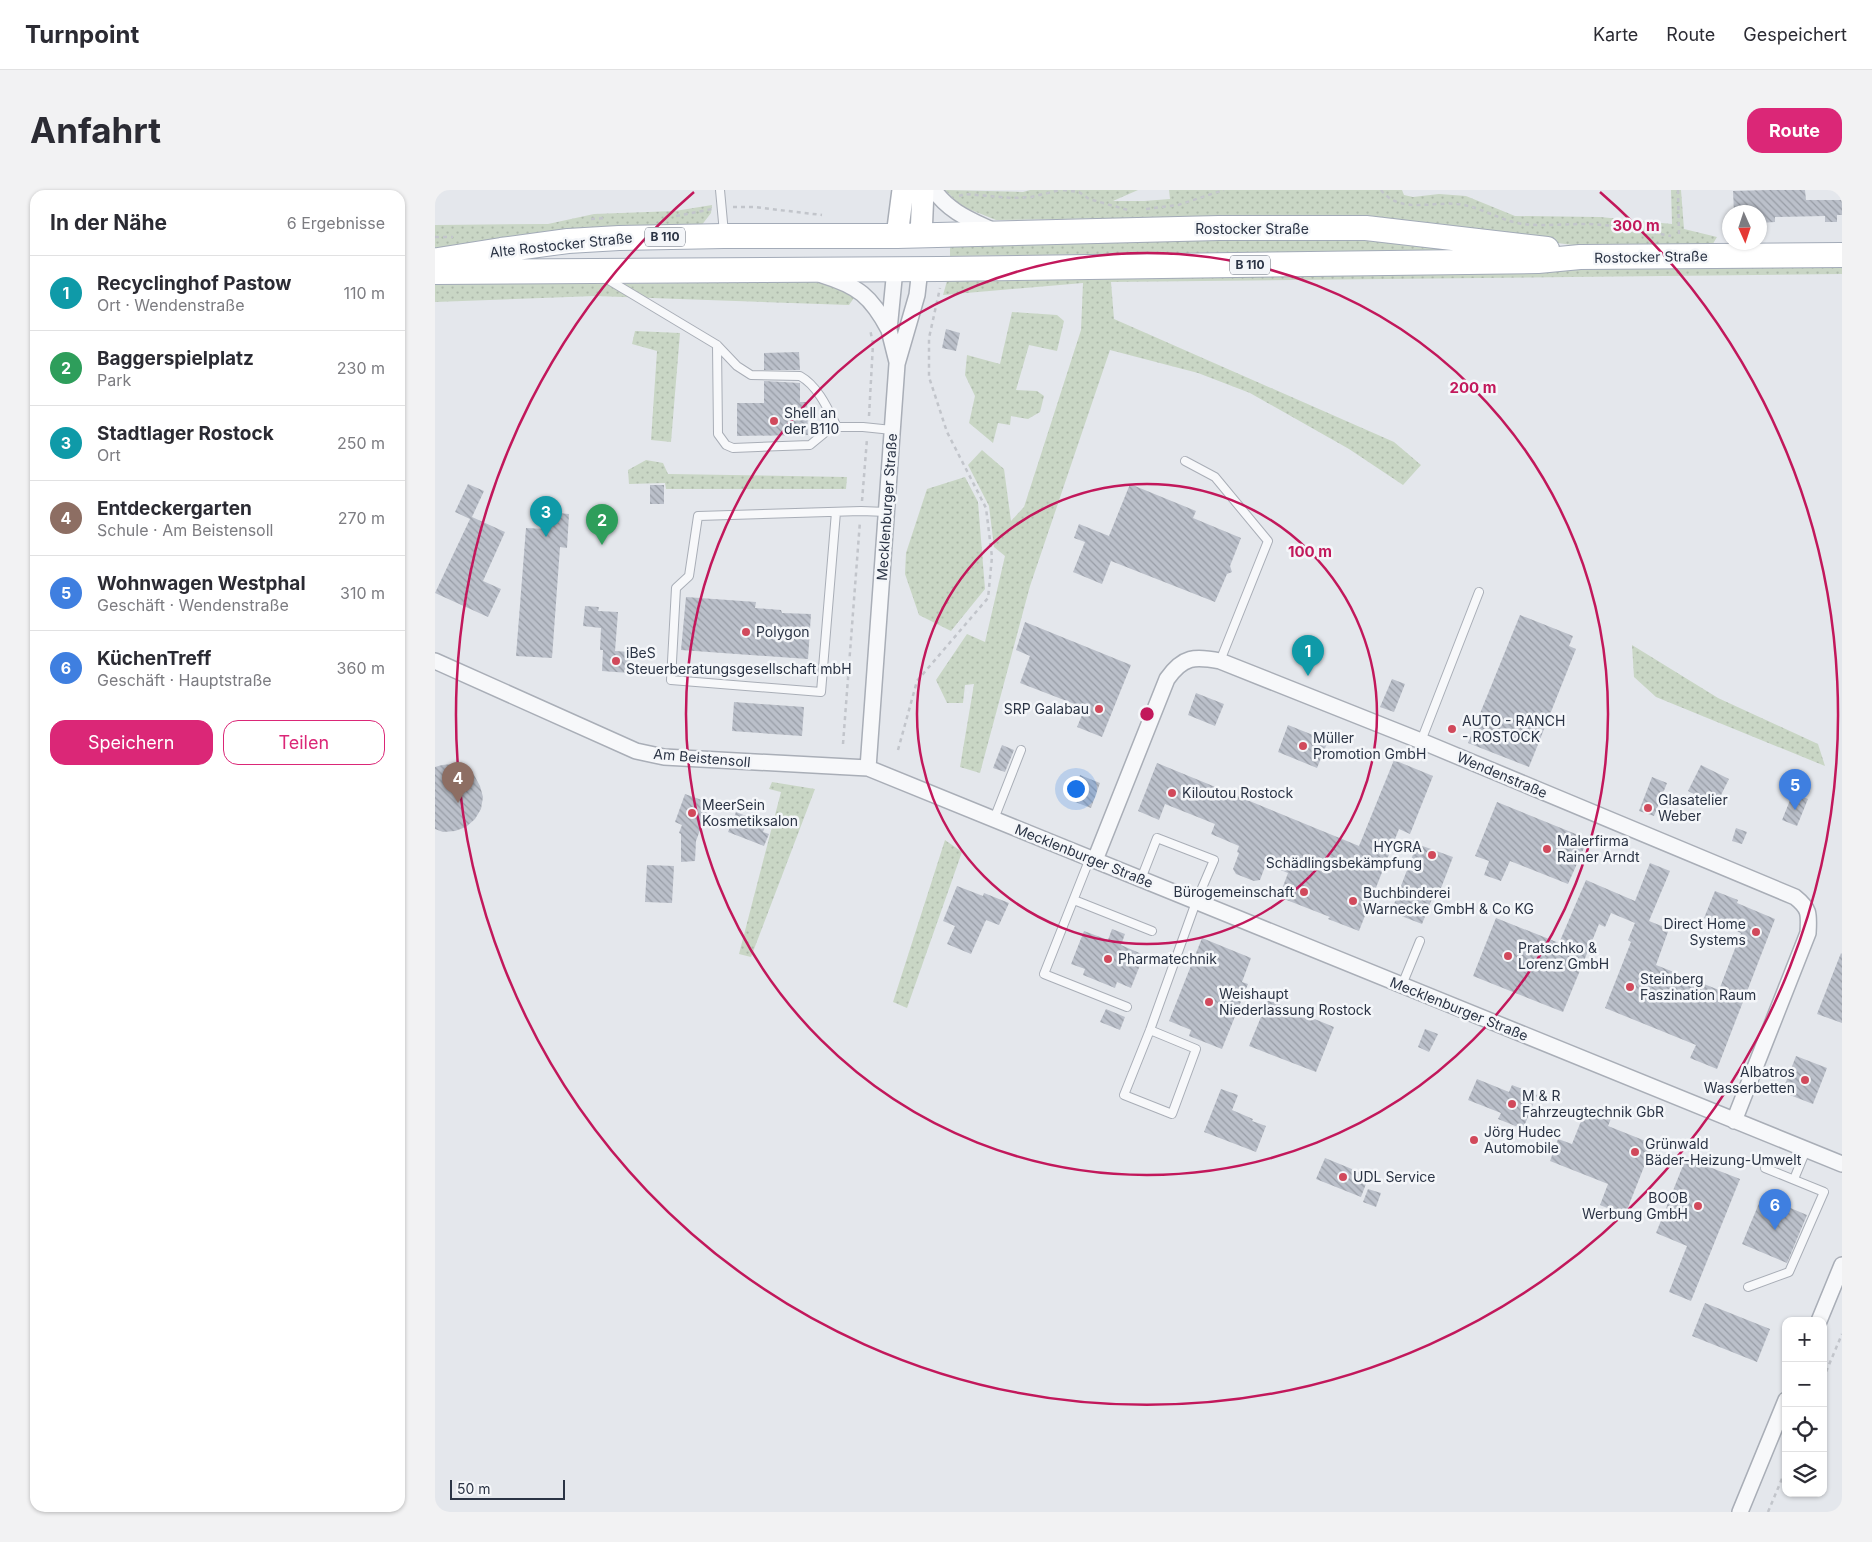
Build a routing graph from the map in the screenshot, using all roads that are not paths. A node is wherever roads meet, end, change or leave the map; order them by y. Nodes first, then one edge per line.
1 (720, 190) edge
2 (903, 190) edge
3 (923, 190) edge
4 (934, 190) edge
5 (999, 234) junction
6 (724, 236) junction
7 (897, 236) junction
8 (921, 236) junction
9 (1842, 255) edge
10 (1580, 258) junction
11 (435, 260) edge
12 (801, 269) junction
13 (895, 269) junction
14 (920, 269) junction
15 (593, 270) junction
16 (435, 272) edge
17 (889, 330) junction
18 (717, 345) junction
19 (897, 364) junction
20 (837, 427) junction
21 (892, 430) junction
22 (1185, 461) dead end
23 (836, 512) junction
24 (887, 512) junction
25 (1479, 592) dead end
26 (435, 661) edge
27 (1220, 662) junction
28 (1421, 741) junction
29 (1021, 750) dead end
30 (868, 768) junction
31 (995, 819) junction
32 (1093, 859) junction
33 (1141, 879) junction
34 (1074, 900) junction
35 (1196, 902) junction
36 (1152, 931) dead end
37 (1420, 941) dead end
38 (1403, 986) junction
39 (1127, 1007) dead end
40 (1150, 1030) junction
41 (1734, 1121) junction
42 (1806, 1150) junction
43 (1842, 1164) edge
44 (1765, 1168) dead end
45 (1794, 1179) junction
46 (1842, 1265) edge
47 (1747, 1286) dead end
48 (1821, 1317) edge
49 (1783, 1407) edge
50 (1739, 1512) edge

1 - 6 lane
2 - 7 street
3 - 8 street
4 - 5 street
5 - 8 main road, Rostocker Straße / B 110
5 - 10 main road, Rostocker Straße / B 110
6 - 7 main road, Alte Rostocker Straße / B 110
6 - 11 main road, Alte Rostocker Straße / B 110
7 - 8 main road, Rostocker Straße / B 110
7 - 13 main road
8 - 14 main road
9 - 10 main road, Rostocker Straße / B 110
10 - 14 main road, Rostocker Straße / B 110
12 - 13 main road, Alte Rostocker Straße / B 110
12 - 15 main road, Alte Rostocker Straße / B 110
12 - 17 street
13 - 14 main road, Rostocker Straße / B 110
13 - 17 street, Mecklenburger Straße
14 - 19 street, Mecklenburger Straße
15 - 16 main road, Alte Rostocker Straße / B 110
15 - 18 lane
17 - 19 street, Mecklenburger Straße
18 - 20 lane
18 - 20 lane
19 - 21 street, Mecklenburger Straße
20 - 21 lane
21 - 24 street, Mecklenburger Straße
22 - 27 lane
23 - 23 lane
23 - 24 lane
24 - 30 street, Mecklenburger Straße
25 - 28 lane
26 - 30 street, Am Beistensoll
27 - 28 street, Wendenstraße
27 - 32 street, Wendenstraße
28 - 41 street, Wendenstraße
29 - 31 lane
30 - 31 street, Mecklenburger Straße
31 - 32 street, Mecklenburger Straße
32 - 33 street, Mecklenburger Straße
32 - 34 lane
33 - 35 street, Mecklenburger Straße
33 - 35 lane
34 - 36 lane
34 - 39 lane
35 - 38 street, Mecklenburger Straße
35 - 40 lane
37 - 38 lane
38 - 41 street, Mecklenburger Straße
40 - 40 lane
41 - 42 street, Mecklenburger Straße
42 - 43 street, Mecklenburger Straße
42 - 45 lane
44 - 45 lane
45 - 47 lane
46 - 48 street
49 - 50 street

